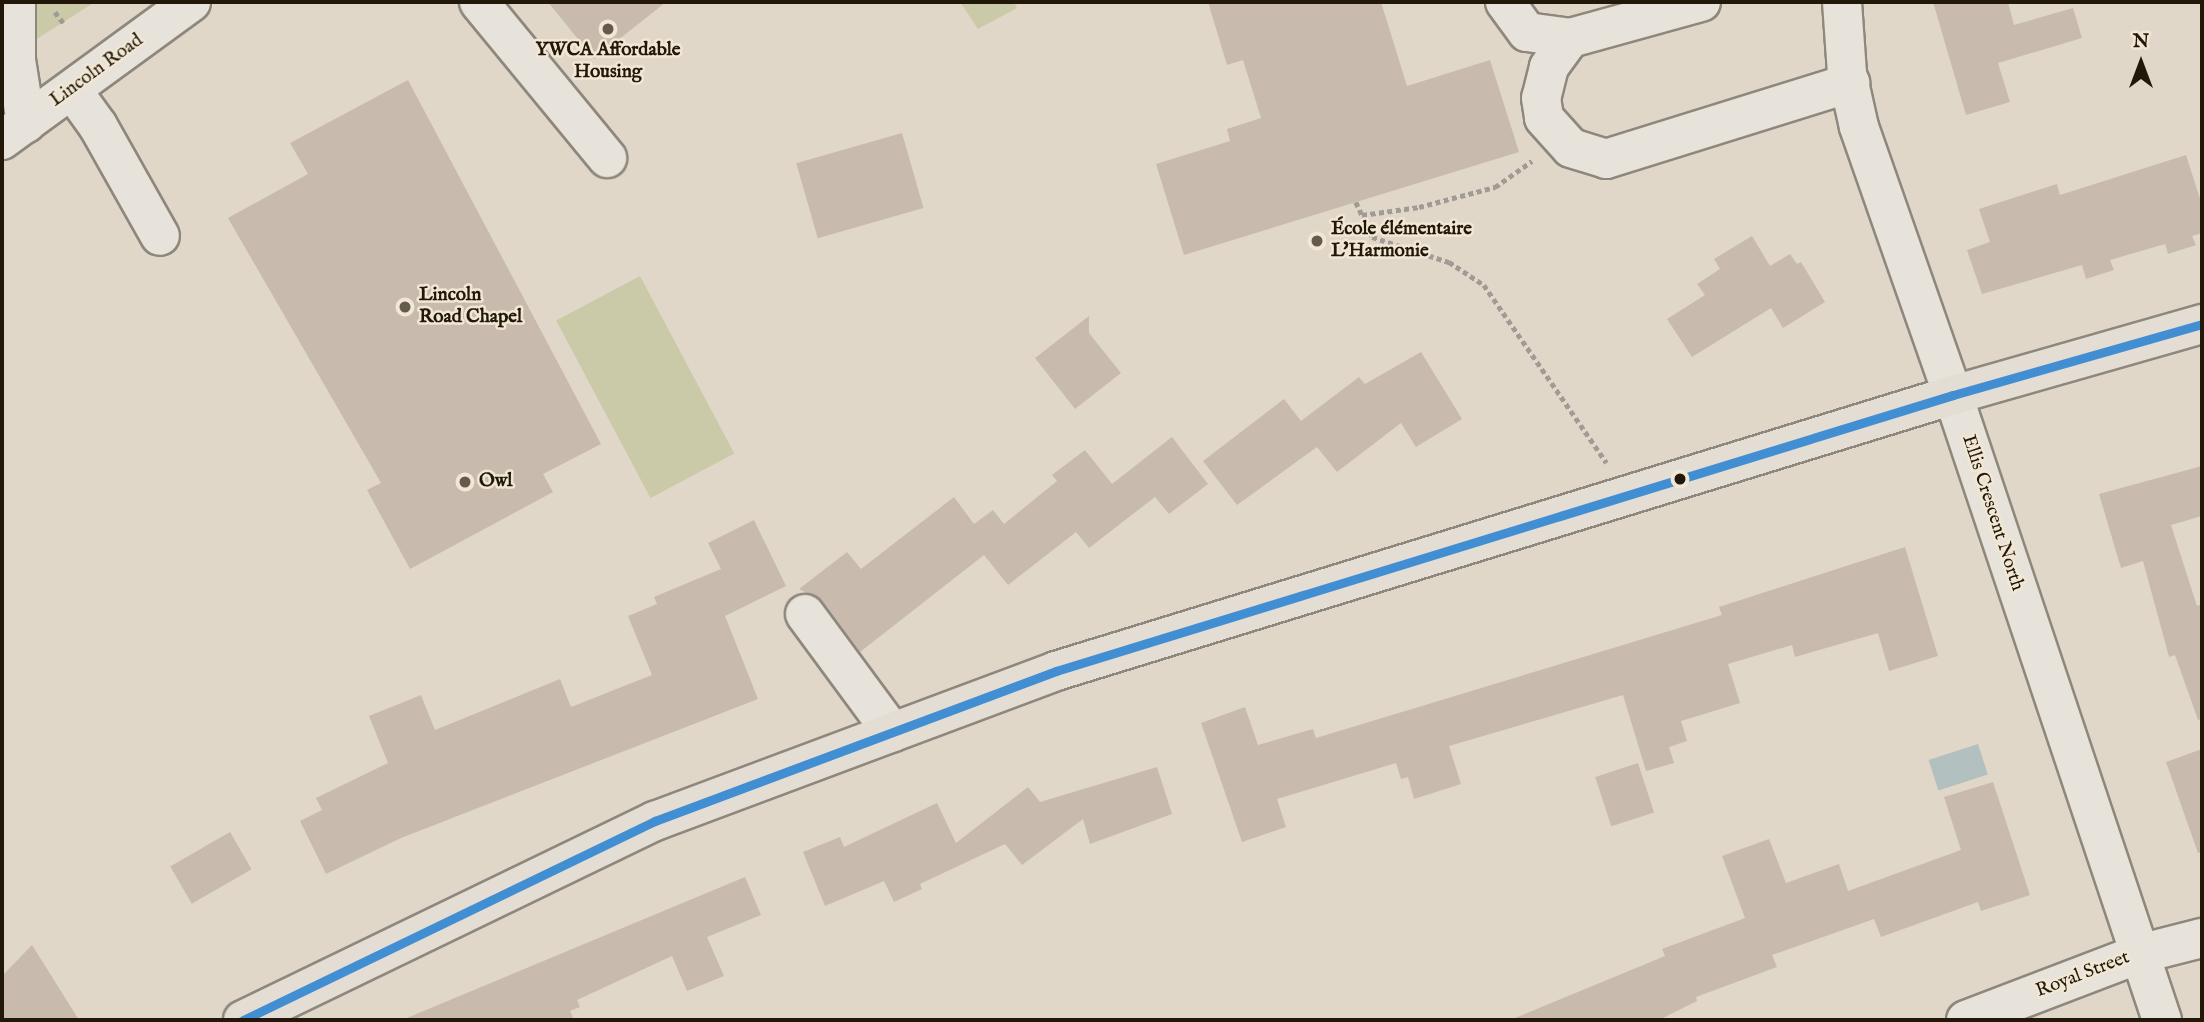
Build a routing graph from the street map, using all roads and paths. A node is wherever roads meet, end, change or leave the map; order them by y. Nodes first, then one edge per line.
1 (16, 2) edge
2 (191, 2) edge
3 (479, 2) edge
4 (1505, 2) edge
5 (1701, 2) edge
6 (1842, 2) edge
7 (1570, 38) junction
8 (1850, 83) junction
9 (72, 90) junction
10 (14, 132) edge
11 (1559, 136) junction
12 (607, 159) dead end
13 (1356, 202) dead end
14 (1362, 215) junction
15 (160, 236) dead end
16 (2202, 324) edge
17 (1953, 395) junction
18 (1609, 467) dead end
19 (804, 614) dead end
20 (892, 732) junction
21 (2202, 938) edge
22 (2139, 954) junction
23 (243, 1020) edge
24 (1966, 1020) edge
25 (2162, 1020) edge

1 - 10 street
2 - 9 street, Lincoln Road
3 - 12 street
4 - 7 street
5 - 7 street
6 - 8 street, Ellis Crescent North
7 - 11 street
8 - 11 street
8 - 17 street, Ellis Crescent North
9 - 10 street, Lincoln Road
9 - 15 street
11 - 14 path
13 - 14 path
14 - 18 path
16 - 17 main road
17 - 20 main road
17 - 22 street, Ellis Crescent North
19 - 20 street
20 - 23 main road
21 - 22 street, Royal Street
22 - 24 street, Royal Street
22 - 25 street, Ellis Crescent North

